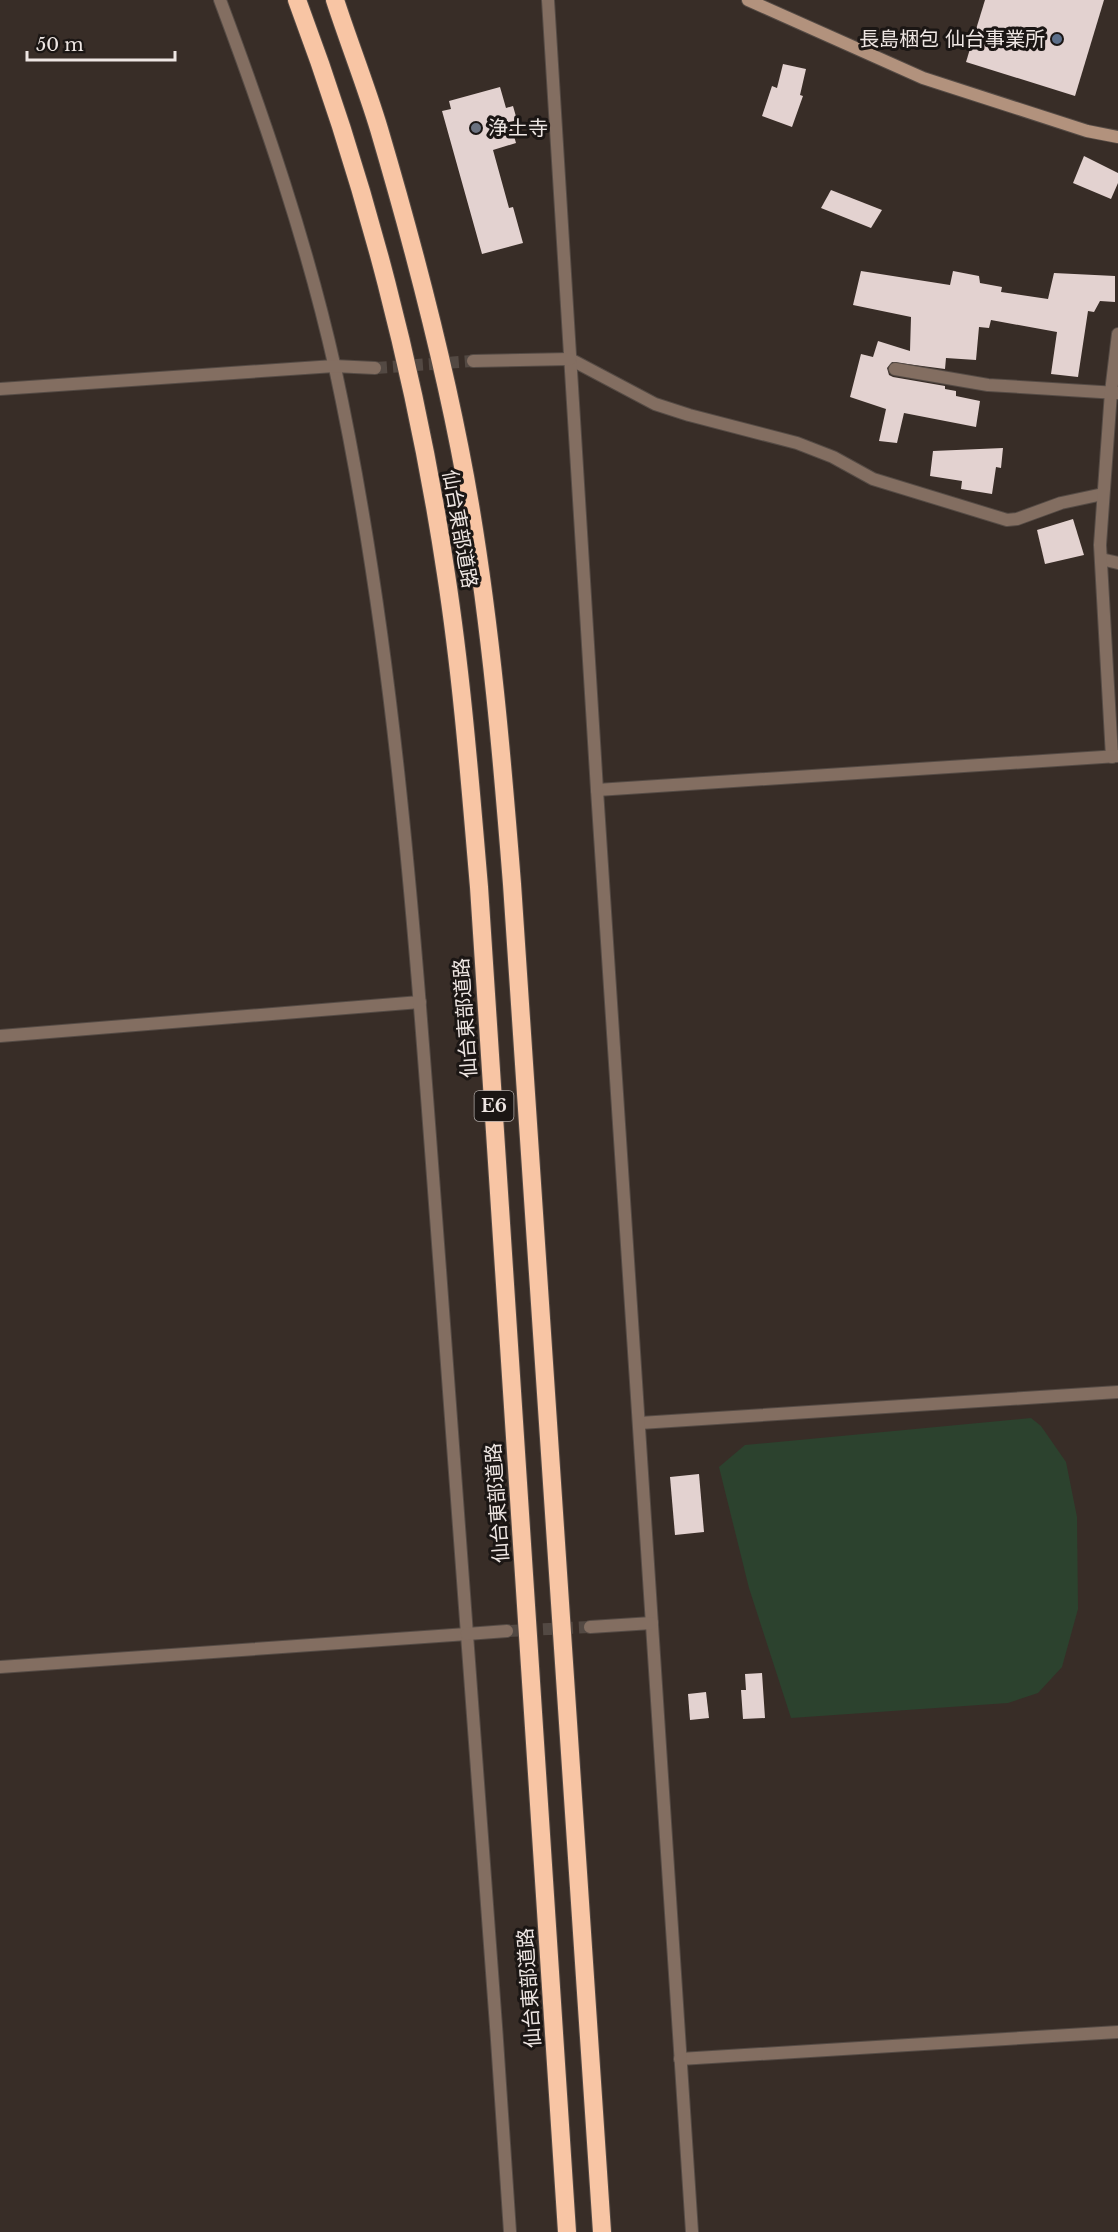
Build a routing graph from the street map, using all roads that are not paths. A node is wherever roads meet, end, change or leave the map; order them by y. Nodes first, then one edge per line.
1 (220, 0) edge
2 (297, 0) edge
3 (335, 0) edge
4 (548, 0) edge
5 (748, 0) edge
6 (1118, 137) edge
7 (1118, 334) edge
8 (570, 359) junction
9 (473, 361) tunnel mouth
10 (334, 366) junction
11 (375, 368) tunnel mouth
12 (895, 369) dead end
13 (0, 389) edge
14 (1114, 393) edge
15 (1103, 494) junction
16 (1101, 559) junction
17 (1118, 563) edge
18 (1115, 757) edge
19 (597, 790) junction
20 (420, 1002) junction
21 (0, 1036) edge
22 (1118, 1392) edge
23 (640, 1423) junction
24 (652, 1623) junction
25 (590, 1627) tunnel mouth
26 (507, 1631) tunnel mouth
27 (467, 1634) junction
28 (0, 1667) edge
29 (1118, 2031) edge
30 (680, 2059) junction
31 (510, 2232) edge
32 (567, 2232) edge
33 (602, 2232) edge
34 (692, 2232) edge

1 - 10 street
2 - 32 highway, 仙台東部道路 / E6
3 - 33 highway, 仙台東部道路 / E6
4 - 8 street
5 - 6 main road
7 - 14 street
8 - 9 street
8 - 15 street
8 - 19 street
10 - 11 street
10 - 13 street
10 - 20 street
12 - 14 street
14 - 15 street
15 - 16 street
16 - 17 street
16 - 18 street
18 - 19 street
19 - 23 street
20 - 21 street
20 - 27 street
22 - 23 street
23 - 24 street
24 - 25 street
24 - 30 street
26 - 27 street
27 - 28 street
27 - 31 street
29 - 30 street
30 - 34 street

